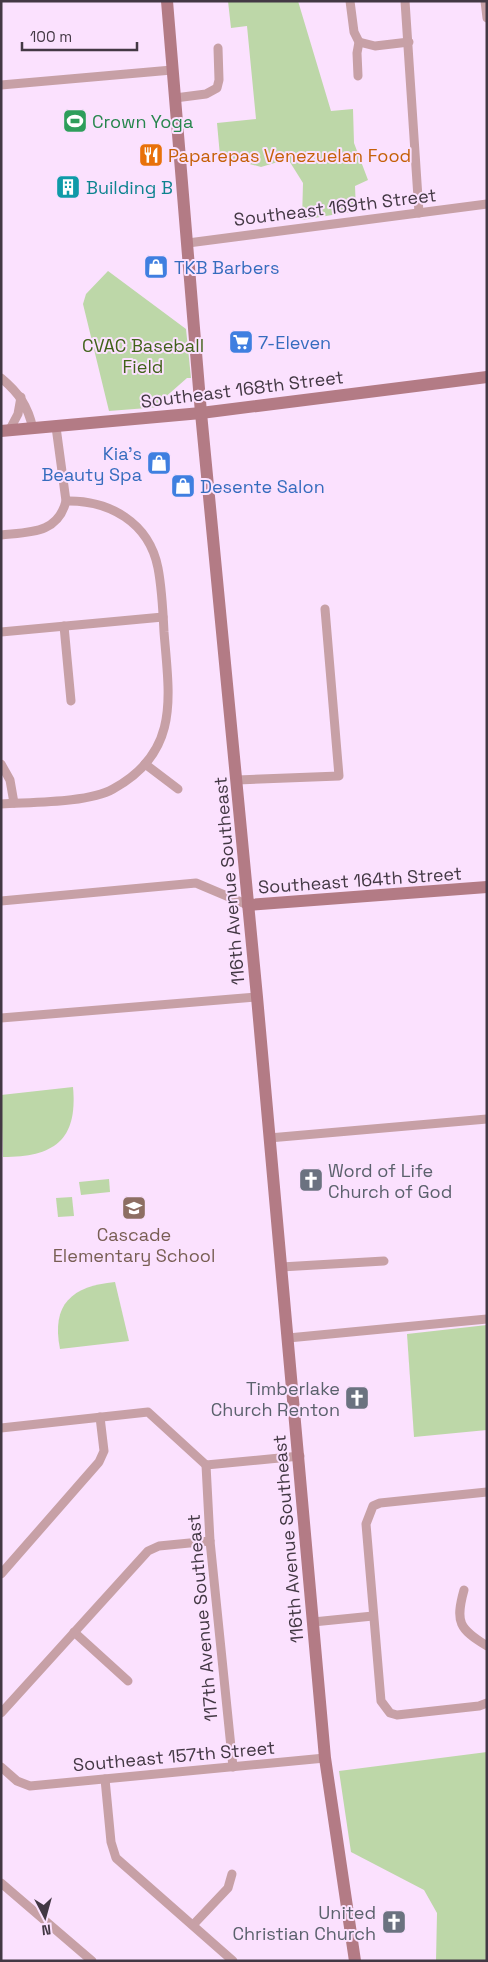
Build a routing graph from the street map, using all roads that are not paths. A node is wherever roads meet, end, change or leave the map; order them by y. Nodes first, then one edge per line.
1 (167, 1) edge
2 (350, 1) edge
3 (405, 1) edge
4 (485, 1) edge
5 (487, 18) edge
6 (359, 42) junction
7 (409, 42) junction
8 (218, 48) dead end
9 (172, 70) junction
10 (358, 76) dead end
11 (1, 85) edge
12 (175, 98) junction
13 (487, 204) edge
14 (419, 213) junction
15 (188, 243) junction
16 (487, 377) edge
17 (1, 378) edge
18 (21, 397) junction
19 (201, 413) junction
20 (56, 427) junction
21 (33, 429) junction
22 (5, 431) edge
23 (66, 501) junction
24 (1, 535) edge
25 (325, 609) dead end
26 (163, 617) junction
27 (64, 626) junction
28 (1, 632) edge
29 (71, 701) dead end
30 (1, 764) edge
31 (145, 764) junction
32 (237, 780) junction
33 (178, 789) dead end
34 (14, 803) junction
35 (1, 804) edge
36 (487, 887) edge
37 (1, 901) edge
38 (248, 905) junction
39 (257, 997) junction
40 (1, 1018) edge
41 (487, 1119) edge
42 (269, 1138) junction
43 (384, 1261) dead end
44 (281, 1268) junction
45 (487, 1319) edge
46 (288, 1338) junction
47 (100, 1417) junction
48 (1, 1428) edge
49 (300, 1456) junction
50 (206, 1466) junction
51 (487, 1492) edge
52 (210, 1541) junction
53 (1, 1574) edge
54 (464, 1590) dead end
55 (373, 1616) junction
56 (312, 1622) junction
57 (74, 1632) junction
58 (487, 1646) edge
59 (128, 1681) dead end
60 (487, 1703) edge
61 (1, 1713) edge
62 (325, 1758) junction
63 (1, 1767) edge
64 (233, 1767) junction
65 (105, 1779) junction
66 (232, 1874) dead end
67 (1, 1883) edge
68 (193, 1925) junction
69 (92, 1961) edge
70 (232, 1961) edge
71 (355, 1961) edge

1 - 9 street, 116th Avenue Southeast
2 - 6 street
3 - 7 street
4 - 5 street
6 - 7 street
6 - 10 street
7 - 14 street
8 - 12 street
9 - 11 street
9 - 12 street, 116th Avenue Southeast
12 - 15 street, 116th Avenue Southeast
13 - 14 street, Southeast 169th Street
14 - 15 street, Southeast 169th Street
15 - 19 street, 116th Avenue Southeast
16 - 19 street, Southeast 168th Street
17 - 18 street
18 - 21 street
18 - 22 street
19 - 20 street, Southeast 168th Street
19 - 32 street, 116th Avenue Southeast
20 - 21 street, Southeast 168th Street
20 - 23 street
21 - 22 street, Southeast 168th Street
23 - 24 street
23 - 26 street
25 - 32 street
26 - 27 street
26 - 31 street
27 - 28 street
27 - 29 street
30 - 34 street
31 - 33 street
31 - 34 street
32 - 38 street, 116th Avenue Southeast
34 - 35 street
36 - 38 street, Southeast 164th Street
37 - 38 street, Southeast 164th Street
38 - 39 street, 116th Avenue Southeast
39 - 40 street
39 - 42 street, 116th Avenue Southeast
41 - 42 street
42 - 44 street, 116th Avenue Southeast
43 - 44 street
44 - 46 street, 116th Avenue Southeast
45 - 46 street
46 - 49 street, 116th Avenue Southeast
47 - 48 street
47 - 50 street
47 - 53 street
49 - 50 street
49 - 56 street, 116th Avenue Southeast
50 - 52 street, 117th Avenue Southeast
51 - 55 street
52 - 57 street
52 - 64 street, 117th Avenue Southeast
54 - 58 street
55 - 56 street
55 - 60 street
56 - 62 street, 116th Avenue Southeast
57 - 59 street
57 - 61 street
62 - 64 street, Southeast 157th Street
62 - 71 street, 116th Avenue Southeast
63 - 65 street, Southeast 157th Street
64 - 65 street, Southeast 157th Street
65 - 68 street
66 - 68 street
67 - 69 street
68 - 70 street

